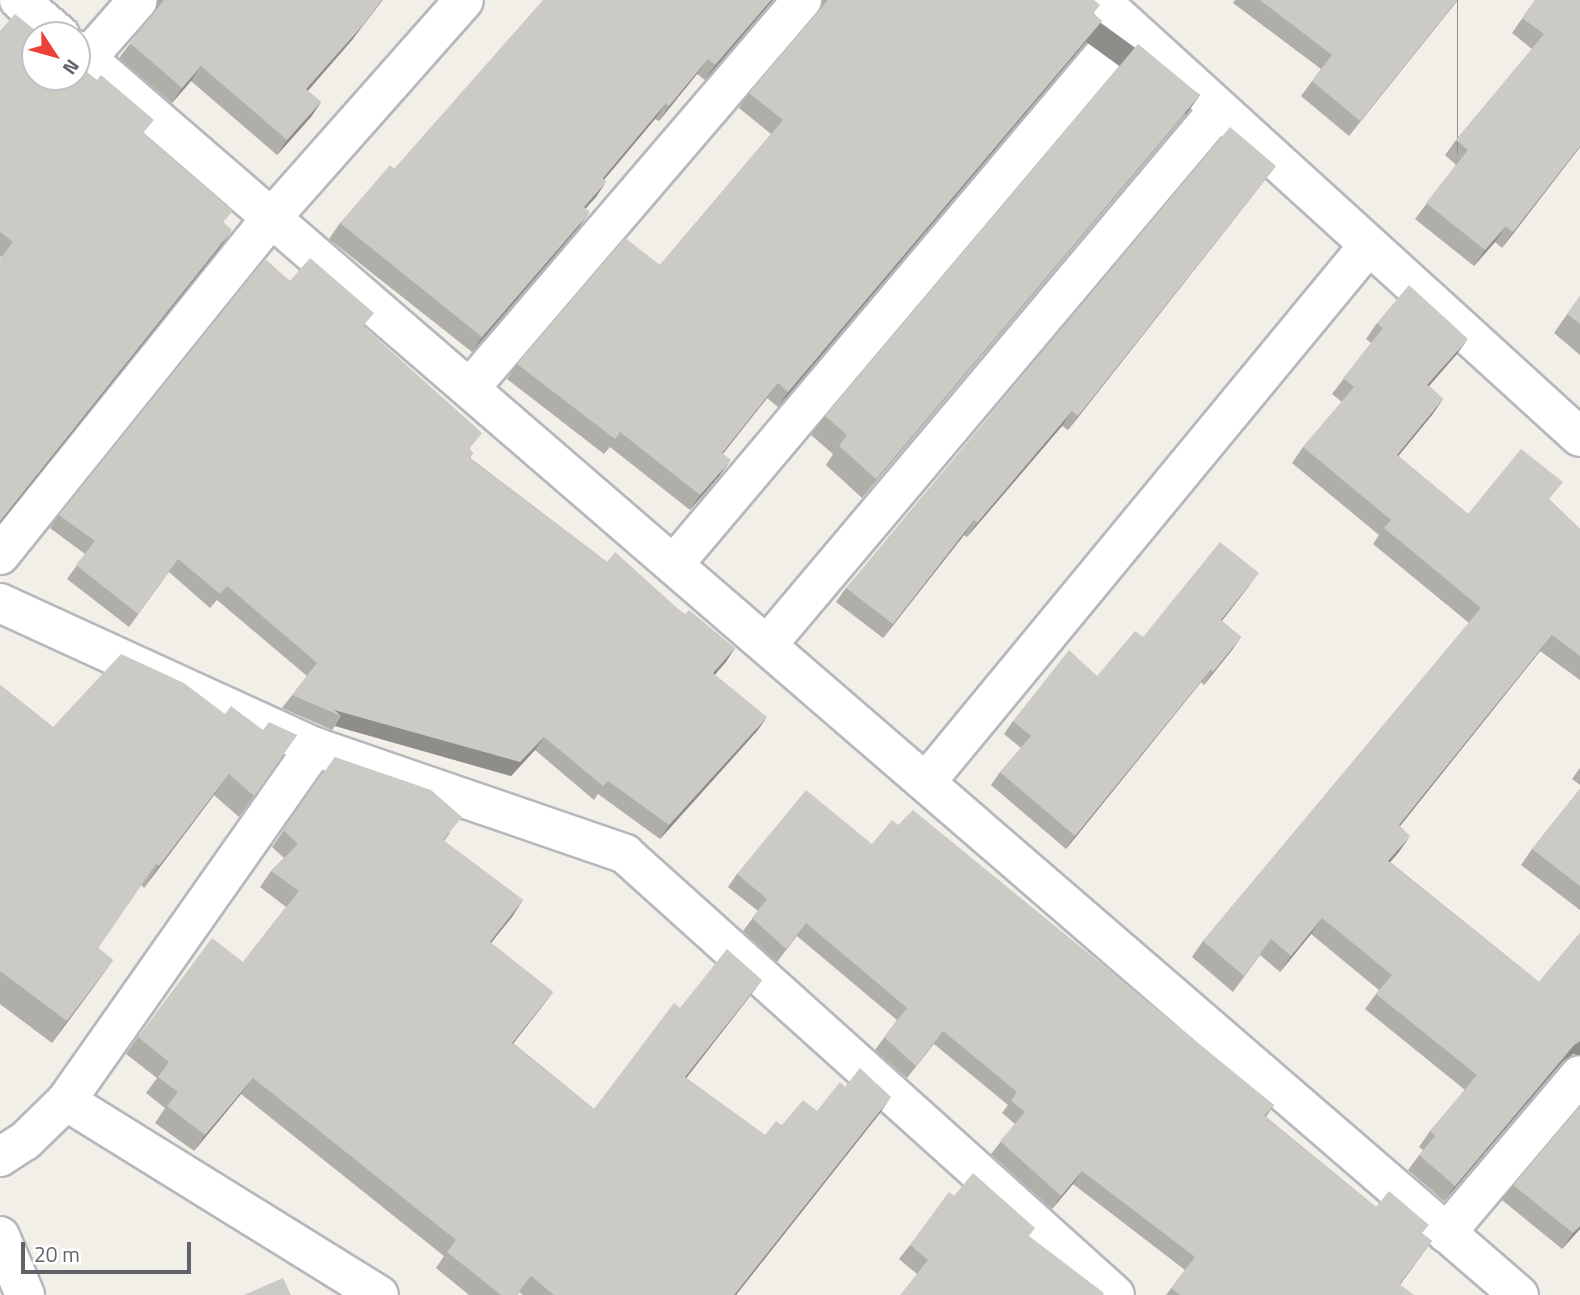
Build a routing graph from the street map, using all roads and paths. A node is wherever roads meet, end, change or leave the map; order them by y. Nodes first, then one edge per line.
1 (19, 0) edge
2 (138, 0) edge
3 (464, 0) edge
4 (802, 0) edge
5 (1100, 0) edge
6 (44, 21) edge
7 (1128, 26) junction
8 (91, 36) edge
9 (91, 62) edge
10 (1219, 109) junction
11 (273, 216) junction
12 (1368, 246) junction
13 (470, 388) junction
14 (1580, 437) edge
15 (0, 555) edge
16 (674, 564) junction
17 (0, 603) edge
18 (767, 645) junction
19 (315, 747) junction
20 (926, 782) junction
21 (1580, 1075) edge
22 (66, 1101) junction
23 (0, 1157) edge
24 (1446, 1233) junction
25 (0, 1236) edge
26 (25, 1295) edge
27 (379, 1295) edge
28 (1115, 1295) edge
29 (1519, 1295) edge

1 - 6 street
2 - 8 street
3 - 11 street
4 - 13 street
5 - 7 street
7 - 10 street
7 - 16 street
9 - 11 street
10 - 12 street
10 - 18 street
11 - 13 street
11 - 15 street
12 - 14 street
12 - 20 street
13 - 16 street
16 - 18 street
17 - 19 street
18 - 20 street
19 - 22 street
19 - 28 street
20 - 24 street
21 - 24 street
22 - 23 street
22 - 27 street
24 - 29 street
25 - 26 street

